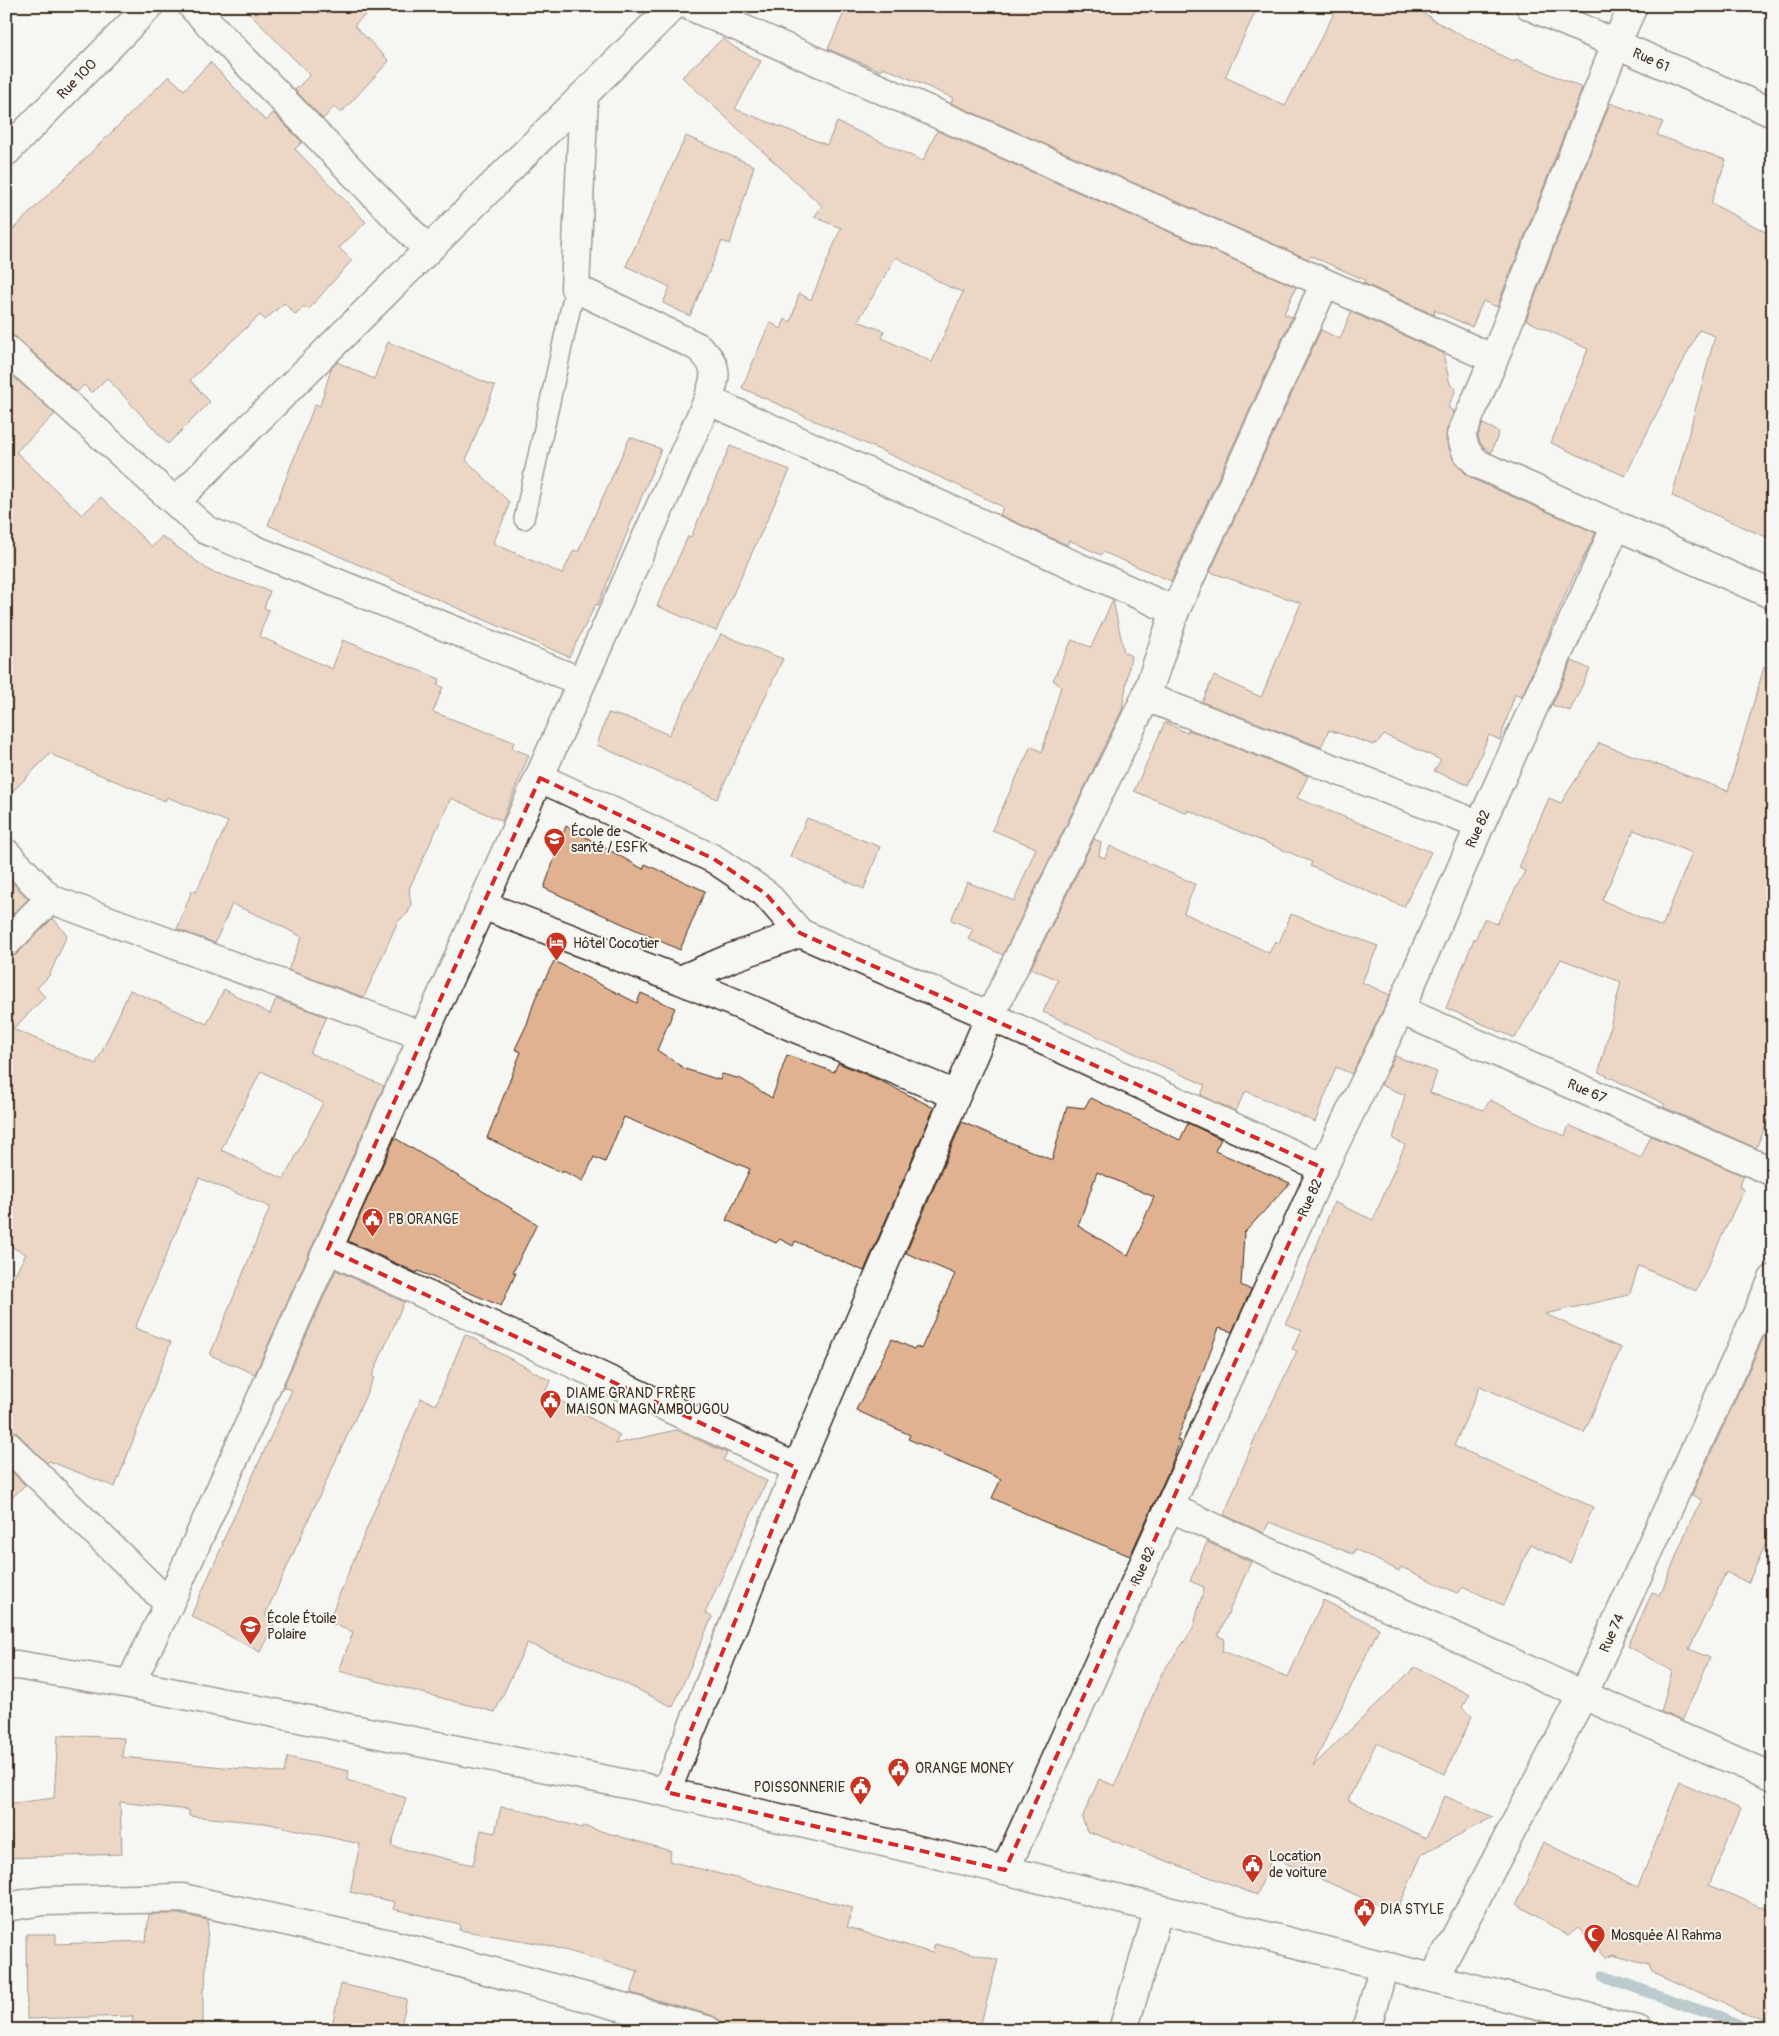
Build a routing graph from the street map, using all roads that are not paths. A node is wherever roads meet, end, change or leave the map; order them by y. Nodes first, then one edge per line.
1 (148, 6) edge
2 (192, 6) edge
3 (673, 6) edge
4 (690, 6) edge
5 (1530, 6) edge
6 (1633, 6) edge
7 (1616, 44) junction
8 (584, 95) junction
9 (1773, 113) edge
10 (6, 152) edge
11 (428, 250) junction
12 (1325, 283) junction
13 (575, 288) junction
14 (6, 349) edge
15 (1494, 359) junction
16 (708, 400) junction
17 (176, 501) junction
18 (524, 519) dead end
19 (1616, 526) junction
20 (1773, 595) edge
21 (1175, 612) junction
22 (582, 682) junction
23 (1146, 696) junction
24 (540, 778) junction
25 (1480, 825) junction
26 (6, 853) edge
27 (50, 899) junction
28 (482, 905) junction
29 (800, 933) junction
30 (6, 943) edge
31 (680, 980) junction
32 (1400, 1010) junction
33 (990, 1016) junction
34 (424, 1036) junction
35 (956, 1096) junction
36 (1323, 1168) junction
37 (1773, 1172) edge
38 (328, 1249) junction
39 (1769, 1296) edge
40 (6, 1444) edge
41 (797, 1468) junction
42 (1170, 1507) junction
43 (169, 1604) junction
44 (10, 1664) edge
45 (130, 1684) junction
46 (1583, 1695) junction
47 (1773, 1777) edge
48 (666, 1792) junction
49 (1005, 1870) junction
50 (6, 1907) edge
51 (1159, 1909) junction
52 (1384, 1966) junction
53 (1434, 1978) junction
54 (707, 2030) edge
55 (1123, 2030) edge
56 (1366, 2030) edge
57 (1638, 2030) edge

1 - 10 street, Rue 100
2 - 11 street
3 - 8 street
4 - 12 street
5 - 7 street, Rue 61
6 - 7 street
7 - 9 street, Rue 61
7 - 15 street
8 - 11 street
8 - 13 street
11 - 17 street
12 - 15 street
12 - 21 street
13 - 16 street
13 - 18 lane
14 - 17 street
15 - 19 street
16 - 21 street
16 - 22 street
17 - 22 street
19 - 20 street
19 - 25 street, Rue 82
21 - 23 street
22 - 24 street
23 - 25 street
23 - 33 street
24 - 28 street
24 - 29 street
25 - 32 street, Rue 82
26 - 27 street
27 - 30 street
27 - 34 street
28 - 31 street
28 - 34 street
29 - 31 street
29 - 33 street
31 - 35 street
32 - 36 street, Rue 82
32 - 37 street, Rue 67
33 - 35 street
33 - 36 street
34 - 38 street
35 - 41 street
36 - 42 street, Rue 82
38 - 41 street
38 - 43 street
39 - 46 street, Rue 74
40 - 43 street
41 - 48 street
42 - 46 street
42 - 49 street, Rue 82
43 - 45 street
44 - 45 street
45 - 48 street
46 - 47 street
46 - 53 street, Rue 74
48 - 49 street
49 - 51 street
50 - 54 street
51 - 52 street
51 - 55 street
52 - 53 street
52 - 56 street
53 - 57 street

